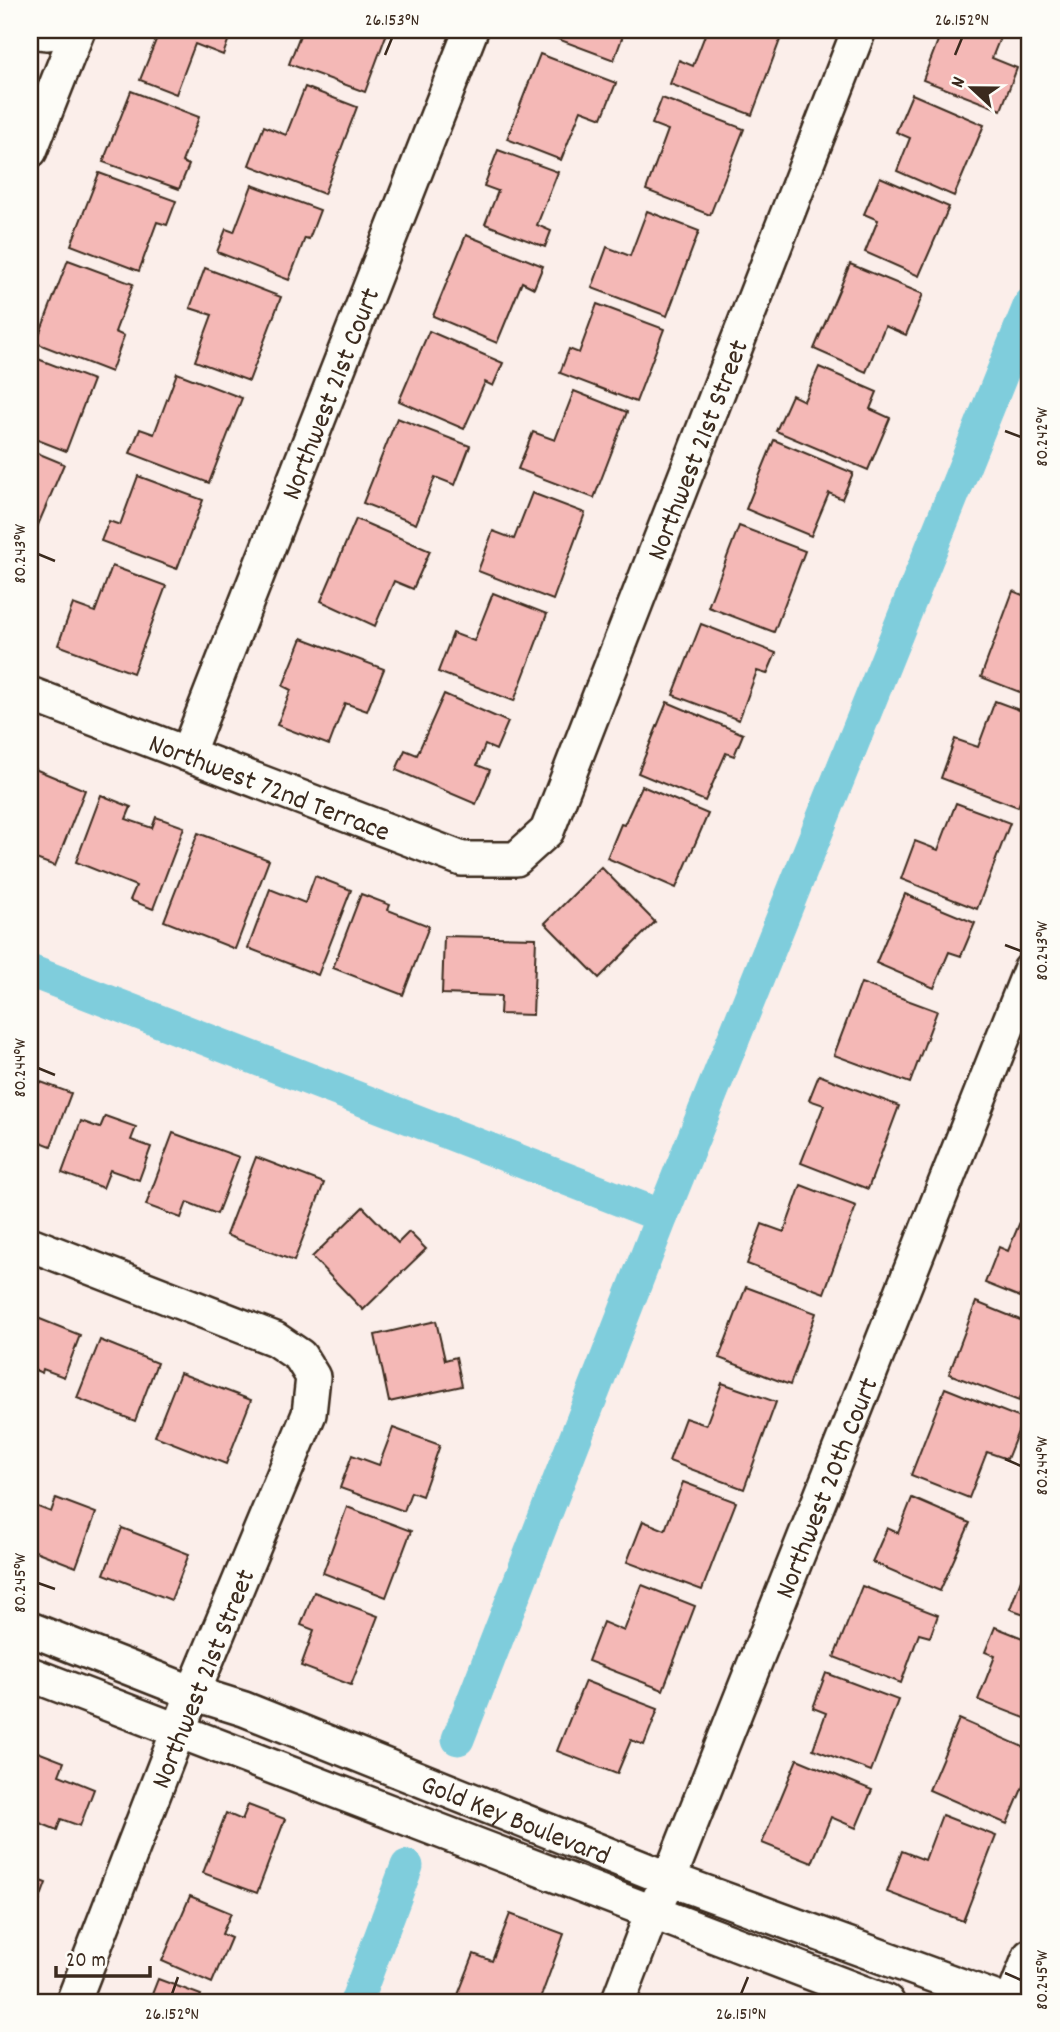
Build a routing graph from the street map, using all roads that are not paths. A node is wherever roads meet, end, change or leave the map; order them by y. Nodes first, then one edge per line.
1 (71, 30) edge
2 (78, 30) edge
3 (471, 30) edge
4 (859, 30) edge
5 (30, 31) edge
6 (30, 151) edge
7 (30, 694) edge
8 (187, 754) junction
9 (516, 859) joint
10 (1030, 970) edge
11 (30, 1244) edge
12 (30, 1629) edge
13 (30, 1674) edge
14 (194, 1693) junction
15 (179, 1731) junction
16 (669, 1879) junction
17 (652, 1913) junction
18 (1030, 1956) edge
19 (73, 2002) edge
20 (618, 2002) edge
21 (887, 2002) edge
22 (1006, 2002) edge
23 (1012, 2002) edge

1 - 5 street
2 - 6 street
3 - 8 street, Northwest 21st Court
4 - 9 street, Northwest 21st Street
7 - 8 street, Northwest 72nd Terrace
8 - 9 street, Northwest 72nd Terrace
10 - 16 street, Northwest 20th Court
11 - 14 street, Northwest 21st Street
12 - 14 street, Gold Key Boulevard
13 - 15 street, Gold Key Boulevard
14 - 15 street, Northwest 21st Street
14 - 16 street, Gold Key Boulevard
15 - 17 street, Gold Key Boulevard
15 - 19 street, Northwest 21st Street
16 - 17 street, Northwest 20th Court
16 - 22 street, Gold Key Boulevard
17 - 20 street, Northwest 20th Court
17 - 21 street, Gold Key Boulevard
18 - 23 street

